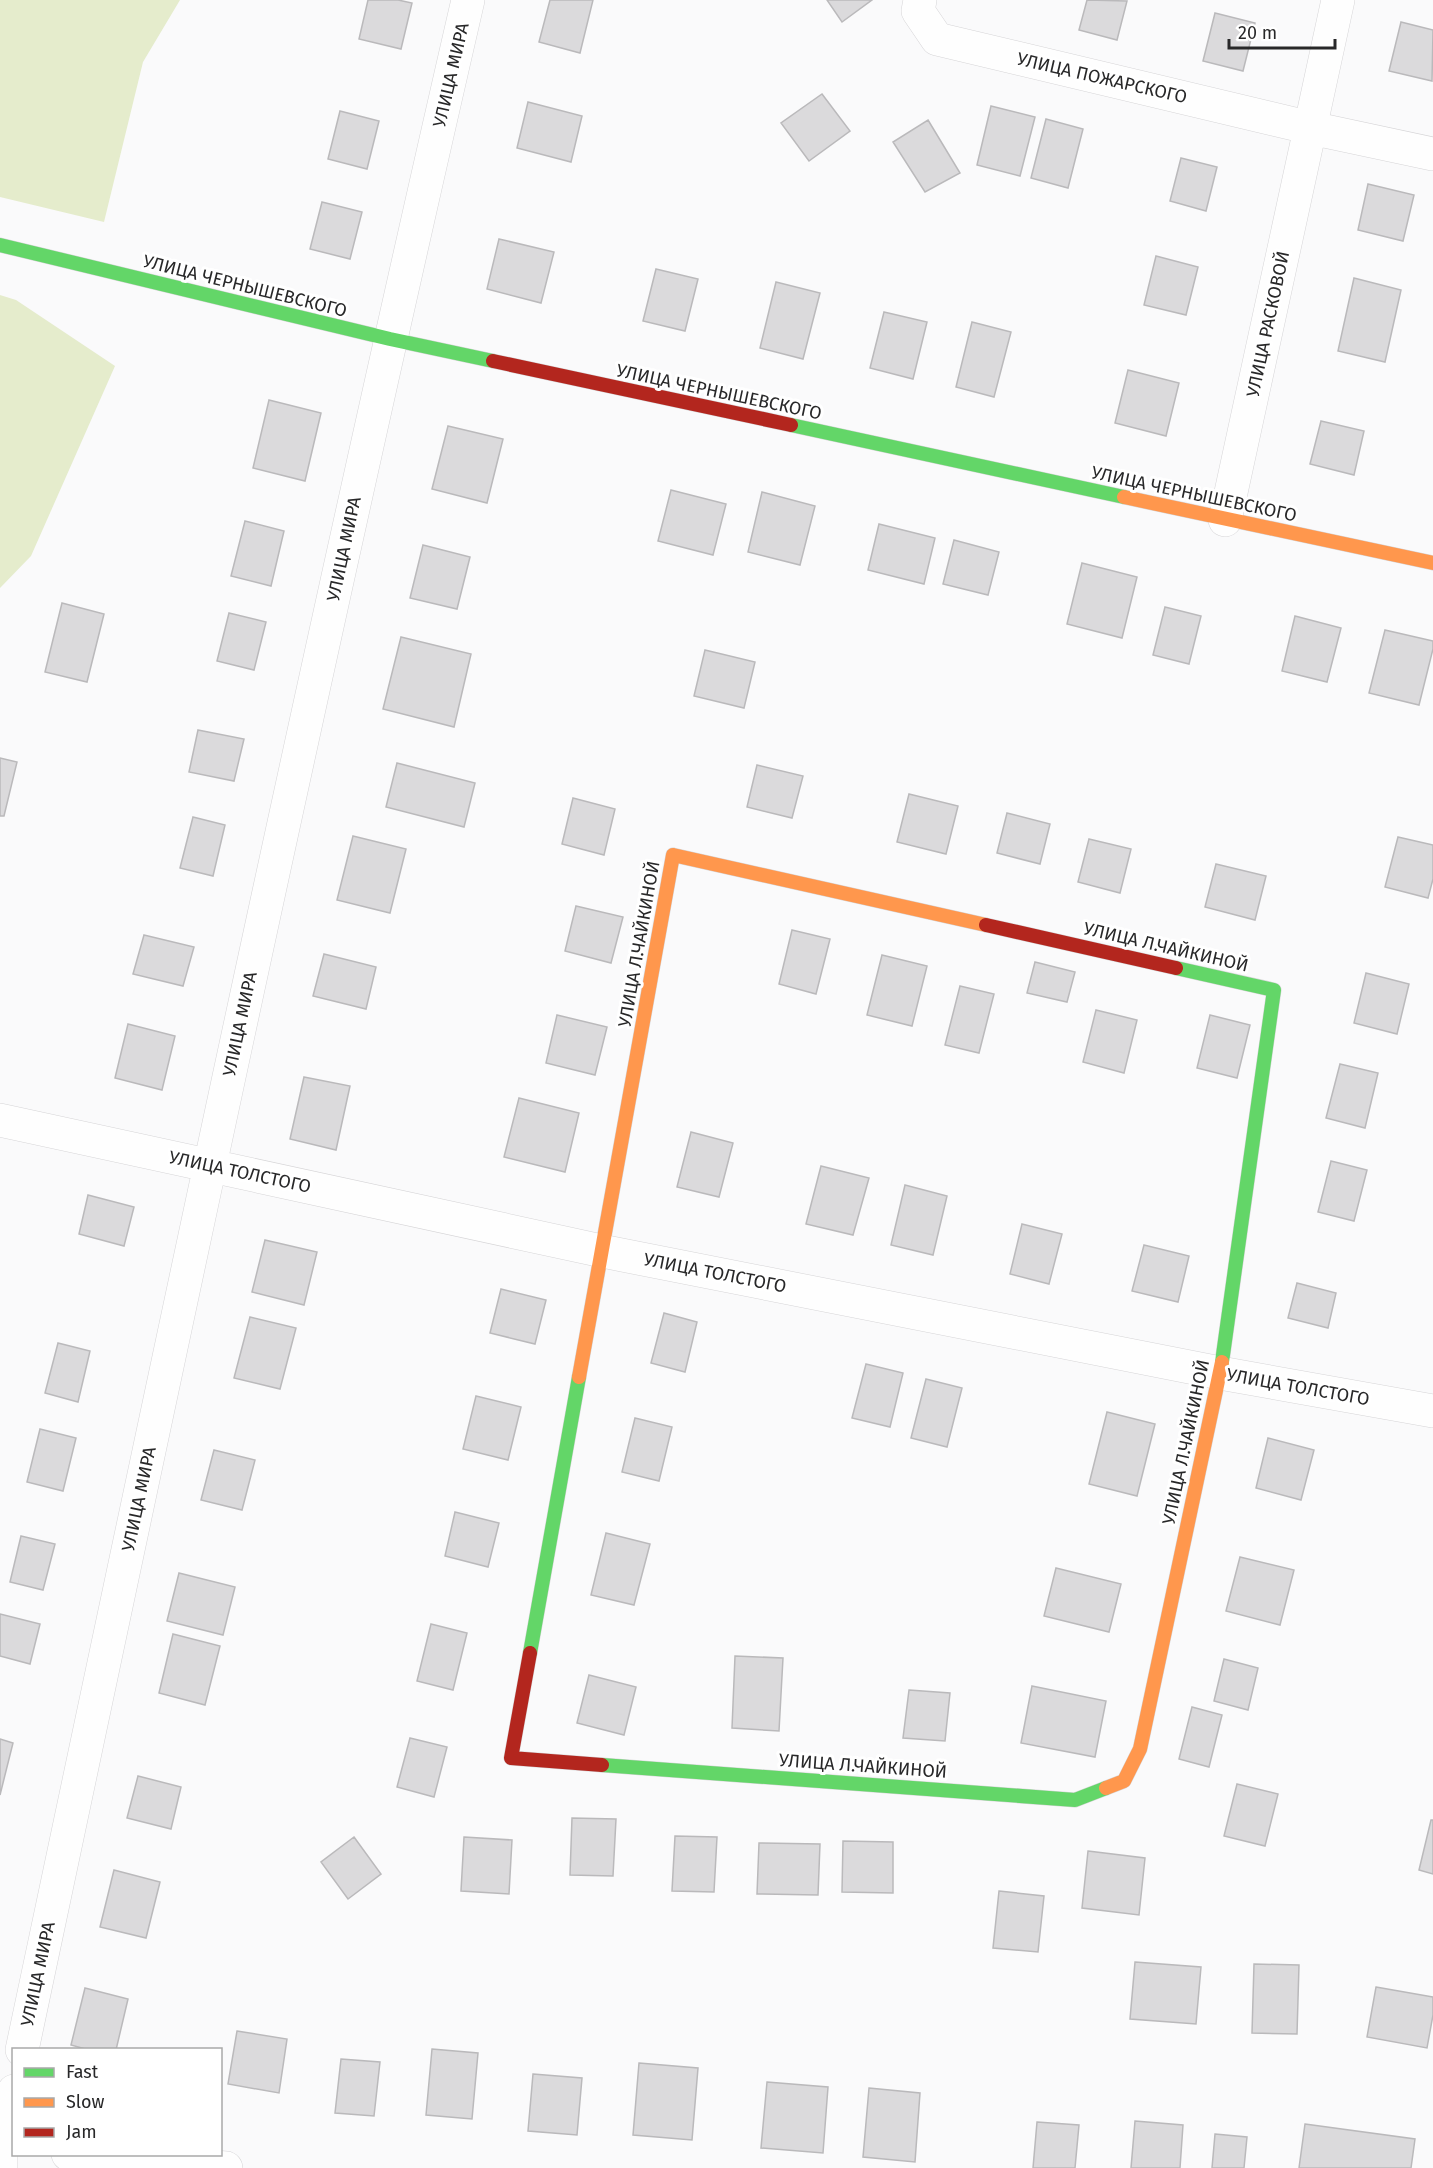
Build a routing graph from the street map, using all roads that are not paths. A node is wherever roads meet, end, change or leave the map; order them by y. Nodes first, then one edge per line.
1 (468, 0) edge
2 (920, 0) edge
3 (1338, 0) edge
4 (1311, 128) junction
5 (1433, 154) edge
6 (0, 245) edge
7 (390, 339) junction
8 (1225, 520) junction
9 (1433, 563) edge
10 (0, 1120) edge
11 (210, 1165) junction
12 (602, 1251) junction
13 (1220, 1373) junction
14 (1433, 1411) edge
15 (22, 2048) edge
16 (12, 2102) edge
17 (3, 2153) edge
18 (91, 2156) edge
19 (226, 2168) edge

1 - 7 street, УЛИЦА МИРА
2 - 4 street, УЛИЦА ПОЖАРСКОГО
3 - 4 street, УЛИЦА РАСКОВОЙ
4 - 5 street
4 - 8 street, УЛИЦА РАСКОВОЙ
6 - 7 street, УЛИЦА ЧЕРНЫШЕВСКОГО
7 - 8 street, УЛИЦА ЧЕРНЫШЕВСКОГО
7 - 11 street, УЛИЦА МИРА
8 - 9 street, УЛИЦА ЧЕРНЫШЕВСКОГО
10 - 11 street, УЛИЦА ТОЛСТОГО
11 - 12 street, УЛИЦА ТОЛСТОГО
11 - 15 street, УЛИЦА МИРА
12 - 13 street, УЛИЦА ТОЛСТОГО
12 - 13 street, УЛИЦА Л.ЧАЙКИНОЙ
12 - 13 street, УЛИЦА Л.ЧАЙКИНОЙ
13 - 14 street, УЛИЦА ТОЛСТОГО
16 - 17 street
18 - 19 street

